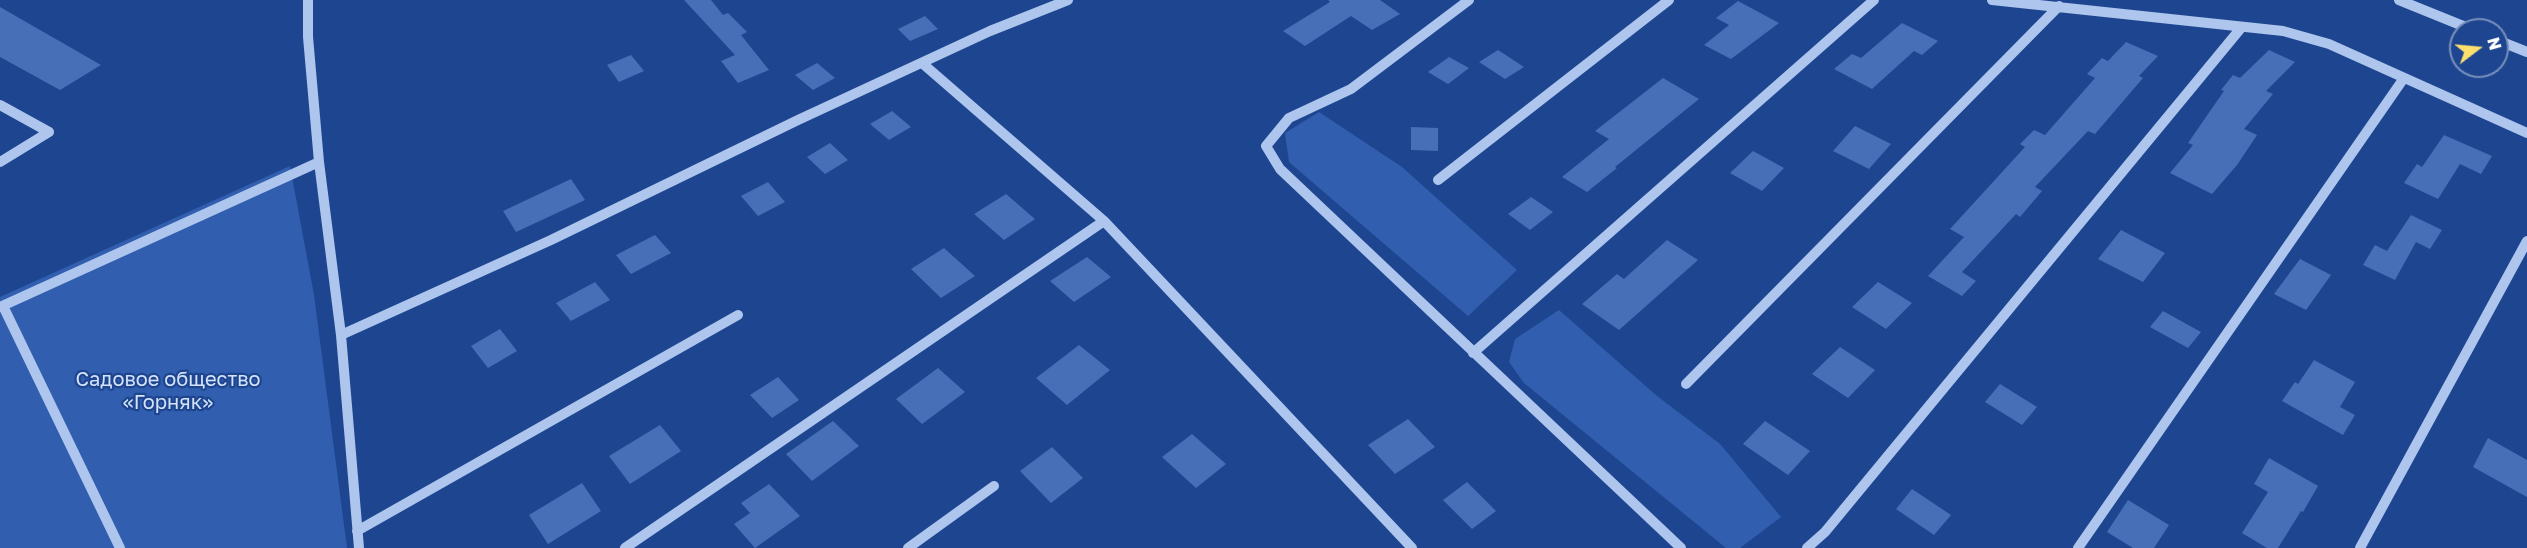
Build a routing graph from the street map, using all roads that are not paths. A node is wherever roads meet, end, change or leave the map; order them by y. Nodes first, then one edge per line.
1 (309, 0) edge
2 (1068, 0) edge
3 (1468, 0) edge
4 (1669, 0) edge
5 (1874, 0) edge
6 (1992, 0) edge
7 (2399, 0) edge
8 (2059, 6) junction
9 (2449, 20) edge
10 (2241, 28) junction
11 (2509, 45) edge
12 (2527, 52) edge
13 (922, 63) junction
14 (2404, 78) junction
15 (0, 105) edge
16 (2527, 133) edge
17 (0, 162) edge
18 (319, 162) junction
19 (1438, 180) dead end
20 (1104, 221) junction
21 (2527, 241) edge
22 (2, 306) edge
23 (738, 315) dead end
24 (341, 335) junction
25 (1473, 353) junction
26 (1686, 384) dead end
27 (994, 486) dead end
28 (357, 531) junction
29 (120, 548) edge
30 (359, 548) edge
31 (625, 548) edge
32 (908, 548) edge
33 (1412, 548) edge
34 (1681, 548) edge
35 (1807, 548) edge
36 (2078, 548) edge
37 (2360, 548) edge

1 - 18 street
2 - 13 street
3 - 25 street
4 - 19 street
5 - 25 street
6 - 8 street
7 - 9 street
8 - 10 street
8 - 26 street
10 - 14 street
10 - 35 street
11 - 12 street
13 - 20 street
13 - 24 street
14 - 16 street
14 - 36 street
15 - 17 street
18 - 22 street
18 - 24 street
20 - 31 street
20 - 33 street
21 - 37 street
22 - 29 street
23 - 28 street
24 - 28 street
25 - 34 street
27 - 32 street
28 - 30 street

